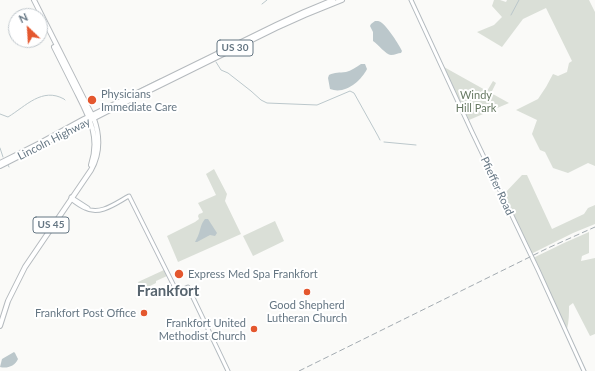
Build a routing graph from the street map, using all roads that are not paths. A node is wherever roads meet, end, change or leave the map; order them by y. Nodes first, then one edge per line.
1 (32, 0) edge
2 (333, 0) edge
3 (342, 0) edge
4 (411, 0) edge
5 (48, 34) edge
6 (129, 99) junction
7 (91, 118) junction
8 (0, 163) edge
9 (0, 166) edge
10 (71, 198) junction
11 (0, 319) edge
12 (0, 326) edge
13 (228, 371) edge
14 (584, 371) edge

1 - 7 main road, US 45
2 - 6 main road, US 30
3 - 6 main road, US 30
4 - 14 street, Pfieffer Road
5 - 7 main road, US 45
6 - 7 main road, Lincoln Highway / US 30
7 - 8 main road, Lincoln Highway / US 30
7 - 9 main road, Lincoln Highway / US 30
7 - 10 main road, US 45
10 - 11 main road, US 45
10 - 12 main road, US 45
10 - 13 street

